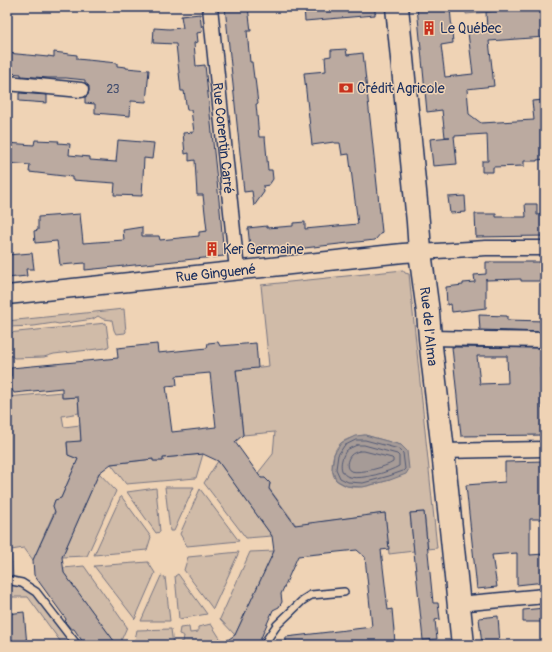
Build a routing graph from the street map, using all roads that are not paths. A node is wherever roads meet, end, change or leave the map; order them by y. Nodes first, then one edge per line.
1 (210, 7) edge
2 (397, 7) edge
3 (7, 83) edge
4 (81, 90) dead end
5 (545, 248) edge
6 (420, 252) junction
7 (237, 270) junction
8 (7, 295) edge
9 (430, 338) junction
10 (545, 340) edge
11 (545, 449) edge
12 (443, 451) junction
13 (7, 580) edge
14 (344, 592) dead end
15 (545, 596) edge
16 (458, 604) junction
17 (77, 645) edge
18 (265, 645) edge
19 (463, 645) edge

1 - 7 street, Rue Corentin Carré
2 - 6 main road, Rue de l'Alma
3 - 4 street
5 - 6 street, Rue Ginguené
6 - 7 street, Rue Ginguené
6 - 9 main road, Rue de l'Alma
7 - 8 street, Rue Ginguené
9 - 10 street
9 - 12 main road, Rue de l'Alma
11 - 12 street
12 - 16 main road, Rue de l'Alma
13 - 17 lane
14 - 18 lane
15 - 16 street
16 - 19 main road, Rue de l'Alma

